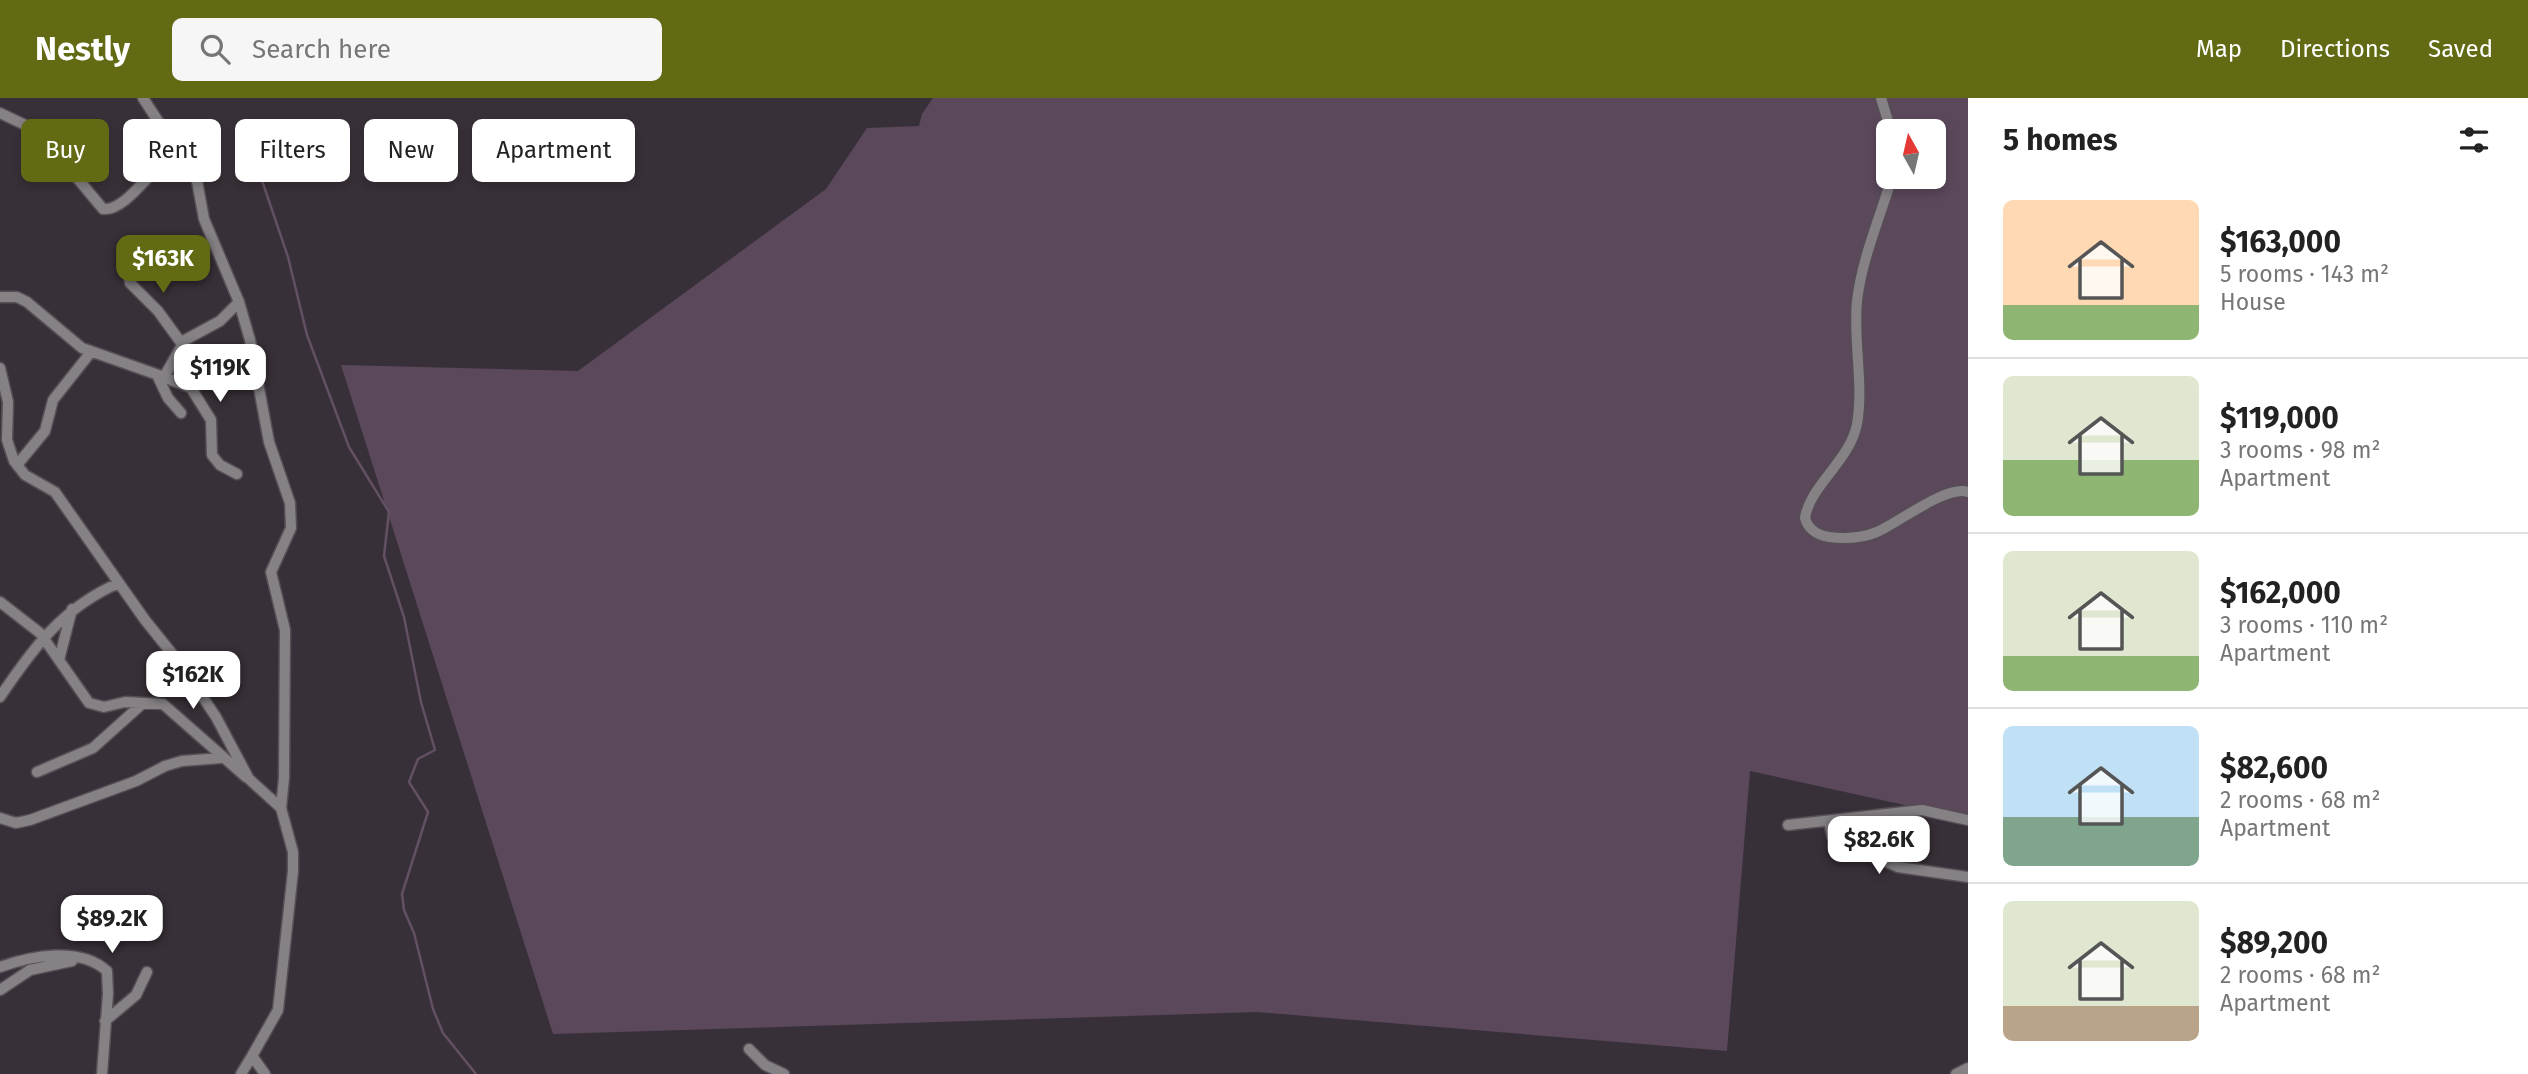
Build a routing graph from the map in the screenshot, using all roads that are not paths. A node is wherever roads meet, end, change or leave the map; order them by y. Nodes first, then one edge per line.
1 (143, 98) edge
2 (1881, 98) edge
3 (0, 113) edge
4 (156, 119) edge
5 (1887, 119) edge
6 (145, 182) edge
7 (197, 182) edge
8 (1888, 189) edge
9 (126, 253) dead end
10 (0, 297) edge
11 (239, 302) junction
12 (181, 344) junction
13 (91, 352) junction
14 (0, 368) edge
15 (160, 376) junction
16 (3, 384) edge
17 (181, 413) dead end
18 (17, 465) junction
19 (237, 474) dead end
20 (1968, 492) edge
21 (119, 583) junction
22 (0, 602) edge
23 (72, 608) junction
24 (45, 640) junction
25 (59, 660) junction
26 (0, 697) edge
27 (142, 704) junction
28 (221, 758) junction
29 (37, 772) dead end
30 (249, 779) junction
31 (281, 808) junction
32 (0, 818) edge
33 (1968, 820) edge
34 (1829, 822) junction
35 (1788, 825) dead end
36 (1968, 877) edge
37 (83, 959) junction
38 (0, 967) edge
39 (146, 972) dead end
40 (0, 990) edge
41 (105, 1021) junction
42 (749, 1049) dead end
43 (252, 1056) junction
44 (1968, 1068) edge
45 (102, 1074) edge
46 (241, 1074) edge
47 (265, 1074) edge
48 (784, 1074) edge
49 (1956, 1074) edge

1 - 4 street
2 - 5 street
3 - 6 street
7 - 11 street
8 - 20 street
9 - 12 street
10 - 13 street
11 - 12 street
11 - 31 street
12 - 15 street
13 - 15 street
13 - 18 street
14 - 16 street
15 - 17 street
15 - 19 street
16 - 18 street
18 - 21 street
21 - 23 street
21 - 30 street
22 - 24 street
23 - 24 street
23 - 25 street
24 - 25 street
24 - 26 street
25 - 27 street
27 - 28 street
27 - 29 street
28 - 30 street
28 - 32 street
30 - 31 street
31 - 43 street
33 - 34 street
34 - 35 street
34 - 36 street
37 - 38 street
37 - 40 street
37 - 41 street
39 - 41 street
41 - 45 street
42 - 48 street
43 - 46 street
43 - 47 street
44 - 49 street

